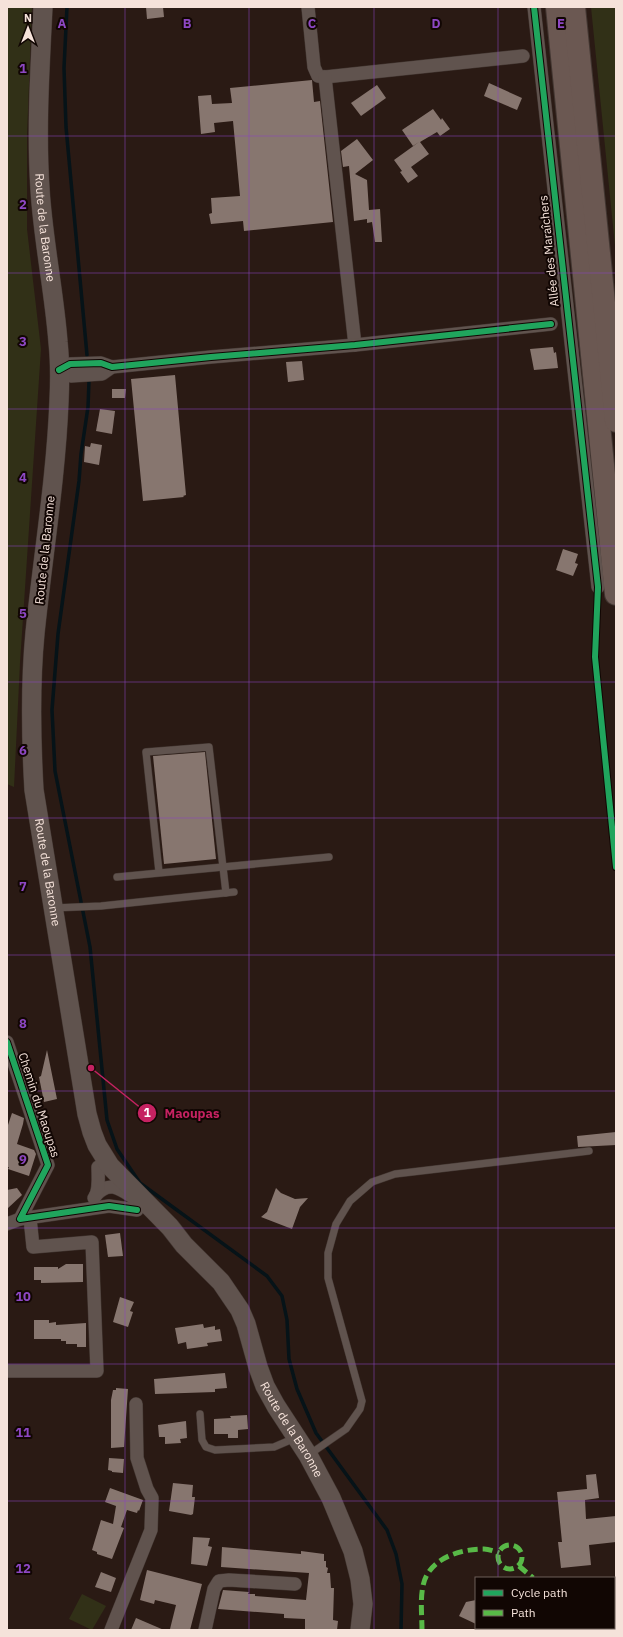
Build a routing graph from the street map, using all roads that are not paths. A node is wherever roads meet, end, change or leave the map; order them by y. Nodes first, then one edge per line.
1 (43, 7) edge
2 (308, 7) edge
3 (534, 7) edge
4 (557, 7) edge
5 (574, 7) edge
6 (523, 56) dead end
7 (326, 78) junction
8 (551, 324) dead end
9 (355, 345) junction
10 (59, 370) junction
11 (616, 421) edge
12 (607, 591) edge
13 (329, 857) dead end
14 (223, 867) junction
15 (159, 872) junction
16 (117, 877) dead end
17 (234, 892) dead end
18 (226, 893) junction
19 (52, 908) junction
20 (7, 1042) edge
21 (589, 1151) dead end
22 (109, 1186) junction
23 (144, 1209) junction
24 (25, 1218) junction
25 (7, 1224) edge
26 (7, 1371) edge
27 (136, 1404) dead end
28 (200, 1414) dead end
29 (297, 1437) junction
30 (314, 1451) junction
31 (295, 1584) dead end
32 (111, 1630) edge
33 (205, 1630) edge
34 (360, 1630) edge

1 - 10 main road, Route de la Baronne
2 - 7 street
3 - 12 street, Allée des Maraîchers
4 - 12 highway
5 - 11 highway
6 - 7 street
7 - 9 street
8 - 9 street
9 - 10 street
10 - 19 main road, Route de la Baronne
13 - 14 lane
14 - 15 lane
14 - 15 lane
14 - 18 lane
15 - 16 lane
17 - 18 lane
18 - 19 lane
19 - 22 main road, Route de la Baronne
20 - 24 street, Chemin du Maoupas
21 - 30 lane
22 - 23 main road, Route de la Baronne
22 - 23 street
22 - 24 street
23 - 29 main road, Route de la Baronne
24 - 25 street
24 - 26 street
27 - 32 street
28 - 29 lane
29 - 30 main road, Route de la Baronne
30 - 34 main road, Route de la Baronne
31 - 33 street

